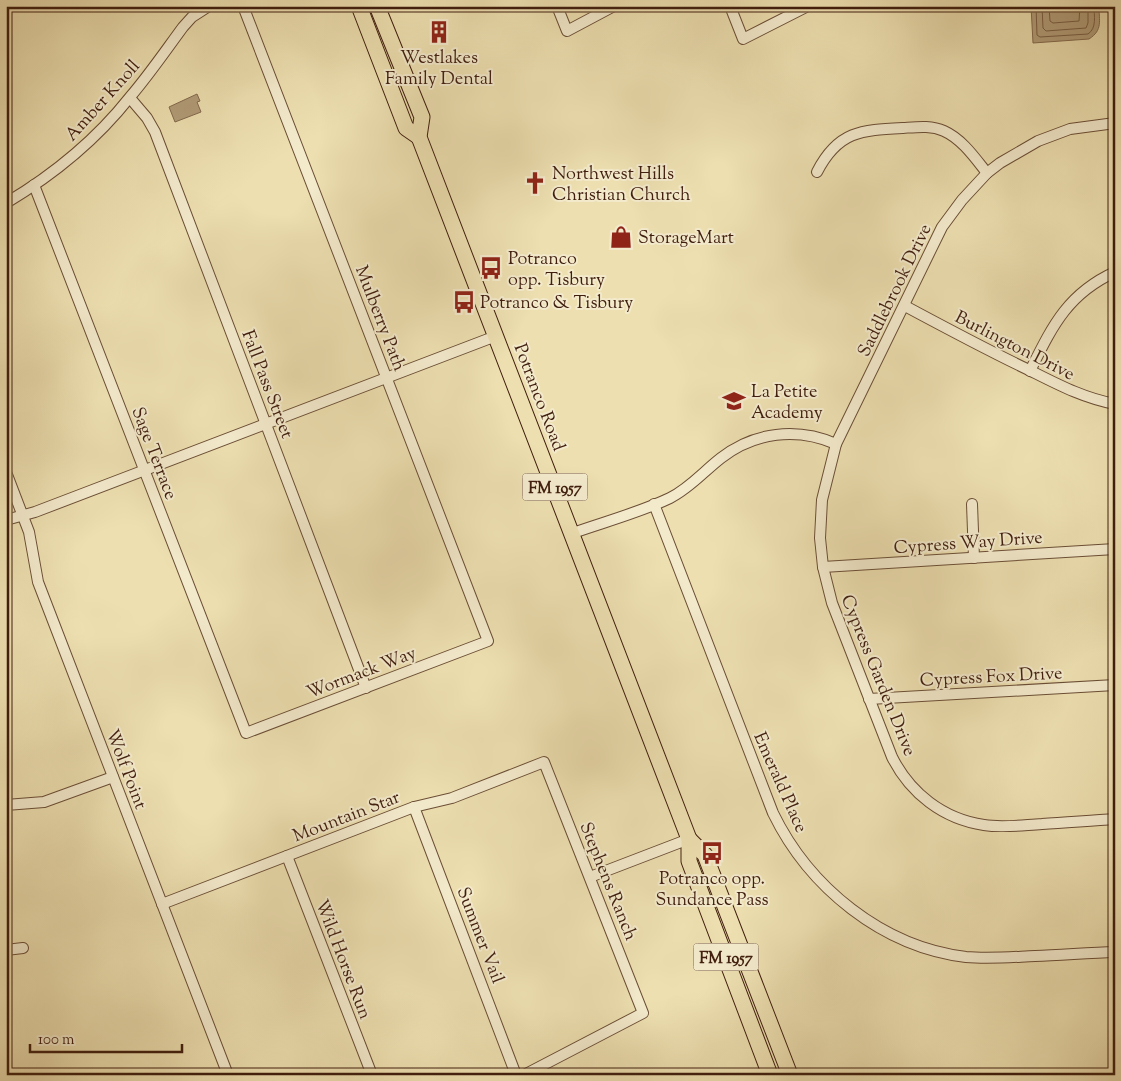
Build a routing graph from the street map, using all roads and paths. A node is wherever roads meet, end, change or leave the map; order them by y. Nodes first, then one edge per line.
1 (209, 6) edge
2 (243, 6) edge
3 (359, 6) edge
4 (364, 6) edge
5 (377, 6) edge
6 (557, 6) edge
7 (614, 6) edge
8 (730, 6) edge
9 (808, 6) edge
10 (411, 90) junction
11 (130, 98) junction
12 (1115, 123) edge
13 (419, 137) junction
14 (817, 172) dead end
15 (987, 173) junction
16 (34, 185) junction
17 (6, 203) edge
18 (1115, 272) edge
19 (905, 306) junction
20 (496, 336) junction
21 (1030, 371) junction
22 (387, 378) junction
23 (1115, 404) edge
24 (266, 425) junction
25 (836, 444) junction
26 (144, 471) junction
27 (6, 472) edge
28 (654, 504) junction
29 (972, 504) dead end
30 (24, 516) junction
31 (6, 520) edge
32 (573, 533) junction
33 (1115, 549) edge
34 (974, 558) junction
35 (823, 567) junction
36 (488, 641) joint
37 (1115, 685) edge
38 (366, 688) junction
39 (869, 699) junction
40 (246, 733) joint
41 (544, 762) joint
42 (113, 777) junction
43 (6, 805) edge
44 (414, 807) junction
45 (1115, 819) edge
46 (690, 838) junction
47 (287, 856) junction
48 (590, 877) junction
49 (162, 904) junction
50 (23, 948) dead end
51 (6, 950) edge
52 (1115, 952) edge
53 (228, 1075) edge
54 (372, 1075) edge
55 (516, 1075) edge
56 (524, 1075) edge
57 (770, 1075) edge
58 (790, 1075) edge

1 - 11 street, Amber Knoll
2 - 22 street, Mulberry Path
3 - 13 main road, Potranco Road / FM 1957
4 - 10 main road
5 - 10 main road, Potranco Road / FM 1957
6 - 7 street
8 - 9 street
10 - 13 main road, Potranco Road / FM 1957
11 - 16 street, Amber Knoll
11 - 24 street, Fall Pass Street
12 - 15 street, Saddlebrook Drive
13 - 20 main road, Potranco Road / FM 1957
14 - 15 street
15 - 19 street, Saddlebrook Drive
16 - 17 street, Amber Knoll
16 - 26 street, Sage Terrace
18 - 21 street
19 - 21 street, Burlington Drive
19 - 25 street, Saddlebrook Drive
20 - 22 street
20 - 32 main road, Potranco Road / FM 1957
21 - 23 street, Burlington Drive
22 - 24 street
22 - 36 street, Mulberry Path
24 - 26 street
24 - 38 street, Fall Pass Street
25 - 28 street
25 - 35 street, Saddlebrook Drive
26 - 30 street
26 - 40 street, Sage Terrace
27 - 30 street, Wolf Point
28 - 32 street
28 - 52 street, Emerald Place
29 - 34 street
30 - 31 street
30 - 42 street, Wolf Point
32 - 46 main road, Potranco Road / FM 1957
33 - 34 street, Cypress Way Drive
34 - 35 street, Cypress Way Drive
35 - 39 street, Cypress Garden Drive
36 - 38 street, Wormack Way
37 - 39 street, Cypress Fox Drive
38 - 40 street, Wormack Way
39 - 45 street, Cypress Garden Drive
41 - 44 street, Mountain Star
41 - 48 street, Stephens Ranch
42 - 43 street
42 - 49 street, Wolf Point
44 - 47 street, Mountain Star
44 - 55 street, Summer Vail
46 - 48 street
46 - 57 main road, Potranco Road / FM 1957
46 - 58 main road, Potranco Road / FM 1957
47 - 49 street, Mountain Star
47 - 54 street, Wild Horse Run
48 - 56 street, Stephens Ranch
49 - 53 street, Wolf Point
50 - 51 street

